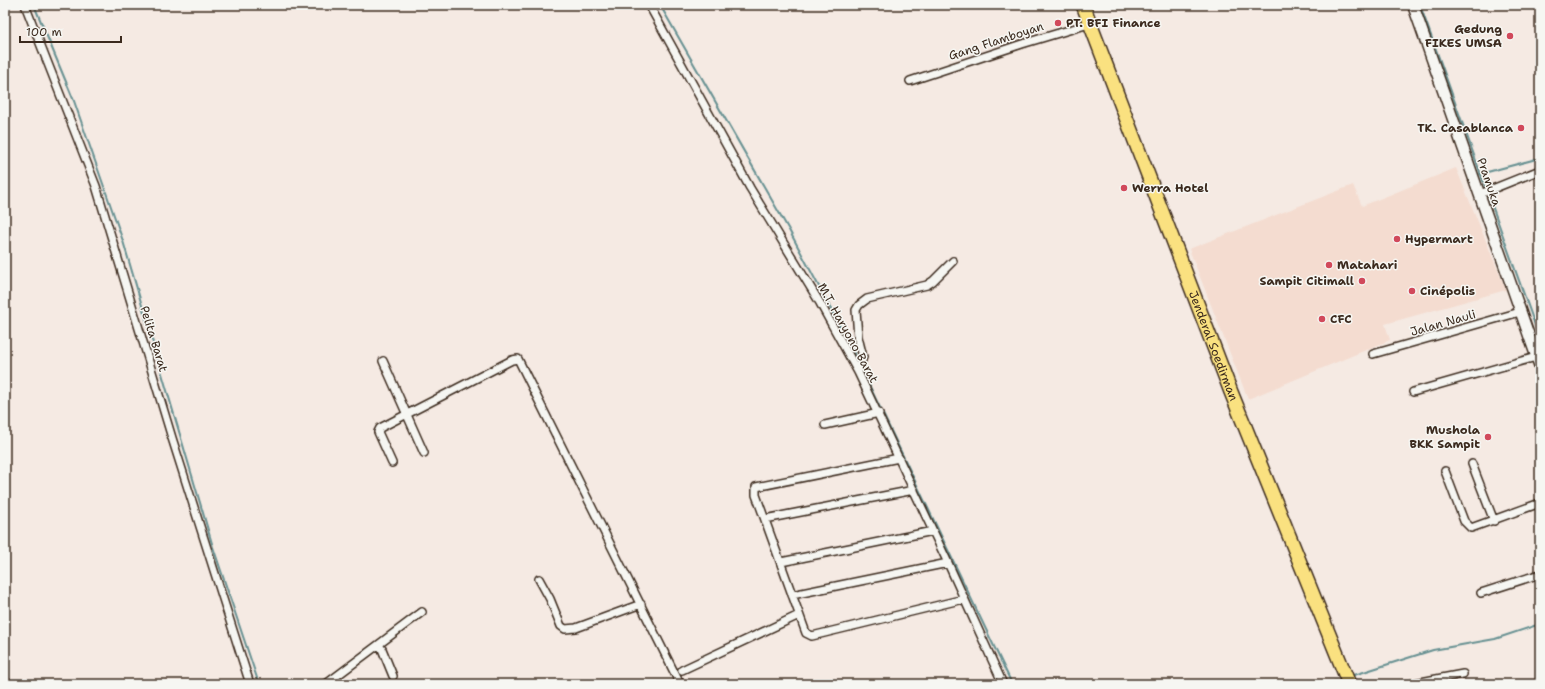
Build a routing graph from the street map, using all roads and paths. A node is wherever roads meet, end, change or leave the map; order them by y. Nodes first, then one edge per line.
1 (25, 5) edge
2 (649, 5) edge
3 (1075, 5) edge
4 (1083, 5) edge
5 (1413, 5) edge
6 (1086, 25) junction
7 (910, 81) dead end
8 (1540, 170) edge
9 (1484, 192) junction
10 (953, 260) dead end
11 (1520, 312) junction
12 (1373, 354) dead end
13 (383, 361) dead end
14 (1538, 362) edge
15 (858, 372) junction
16 (1413, 392) dead end
17 (879, 413) junction
18 (408, 415) junction
19 (825, 425) dead end
20 (424, 453) dead end
21 (900, 458) junction
22 (392, 463) dead end
23 (1472, 464) dead end
24 (1445, 471) dead end
25 (914, 490) junction
26 (1540, 503) edge
27 (765, 519) junction
28 (1494, 521) junction
29 (933, 531) junction
30 (781, 562) junction
31 (948, 563) junction
32 (1540, 574) edge
33 (539, 579) dead end
34 (1304, 583) junction
35 (1481, 593) dead end
36 (792, 595) junction
37 (964, 599) junction
38 (641, 604) junction
39 (422, 612) dead end
40 (799, 615) junction
41 (379, 645) junction
42 (682, 670) dead end
43 (1463, 674) dead end
44 (393, 676) dead end
45 (250, 684) edge
46 (326, 684) edge
47 (680, 684) edge
48 (1002, 684) edge
49 (1341, 684) edge
50 (1349, 684) edge
51 (1410, 684) edge

1 - 45 street, Pelita Barat
2 - 15 street, M.T. Haryono Barat
3 - 6 highway, Jenderal Soedirman
4 - 6 highway, Jenderal Soedirman
5 - 9 street, Pramuka
6 - 7 street, Gang Flamboyan
6 - 34 highway, Jenderal Soedirman
8 - 9 street
9 - 11 street, Pramuka
10 - 15 street
11 - 12 street, Jalan Nauli
11 - 14 street, Pramuka
13 - 18 street
14 - 16 street
15 - 17 street, M.T. Haryono Barat
17 - 19 street
17 - 21 street, M.T. Haryono Barat
18 - 20 street
18 - 22 street
18 - 38 street
21 - 25 street, M.T. Haryono Barat
21 - 27 street
23 - 28 street
24 - 28 street
25 - 27 street
25 - 29 street, M.T. Haryono Barat
26 - 28 street
27 - 30 street
29 - 30 street
29 - 31 street, M.T. Haryono Barat
30 - 36 street
31 - 36 street
31 - 37 street, M.T. Haryono Barat
32 - 35 street
33 - 38 street
34 - 49 highway, Jenderal Soedirman
34 - 50 highway, Jenderal Soedirman
36 - 40 street
37 - 40 street
37 - 48 street, M.T. Haryono Barat
38 - 47 street
39 - 41 street
40 - 42 street
41 - 44 street
41 - 46 street
43 - 51 street

